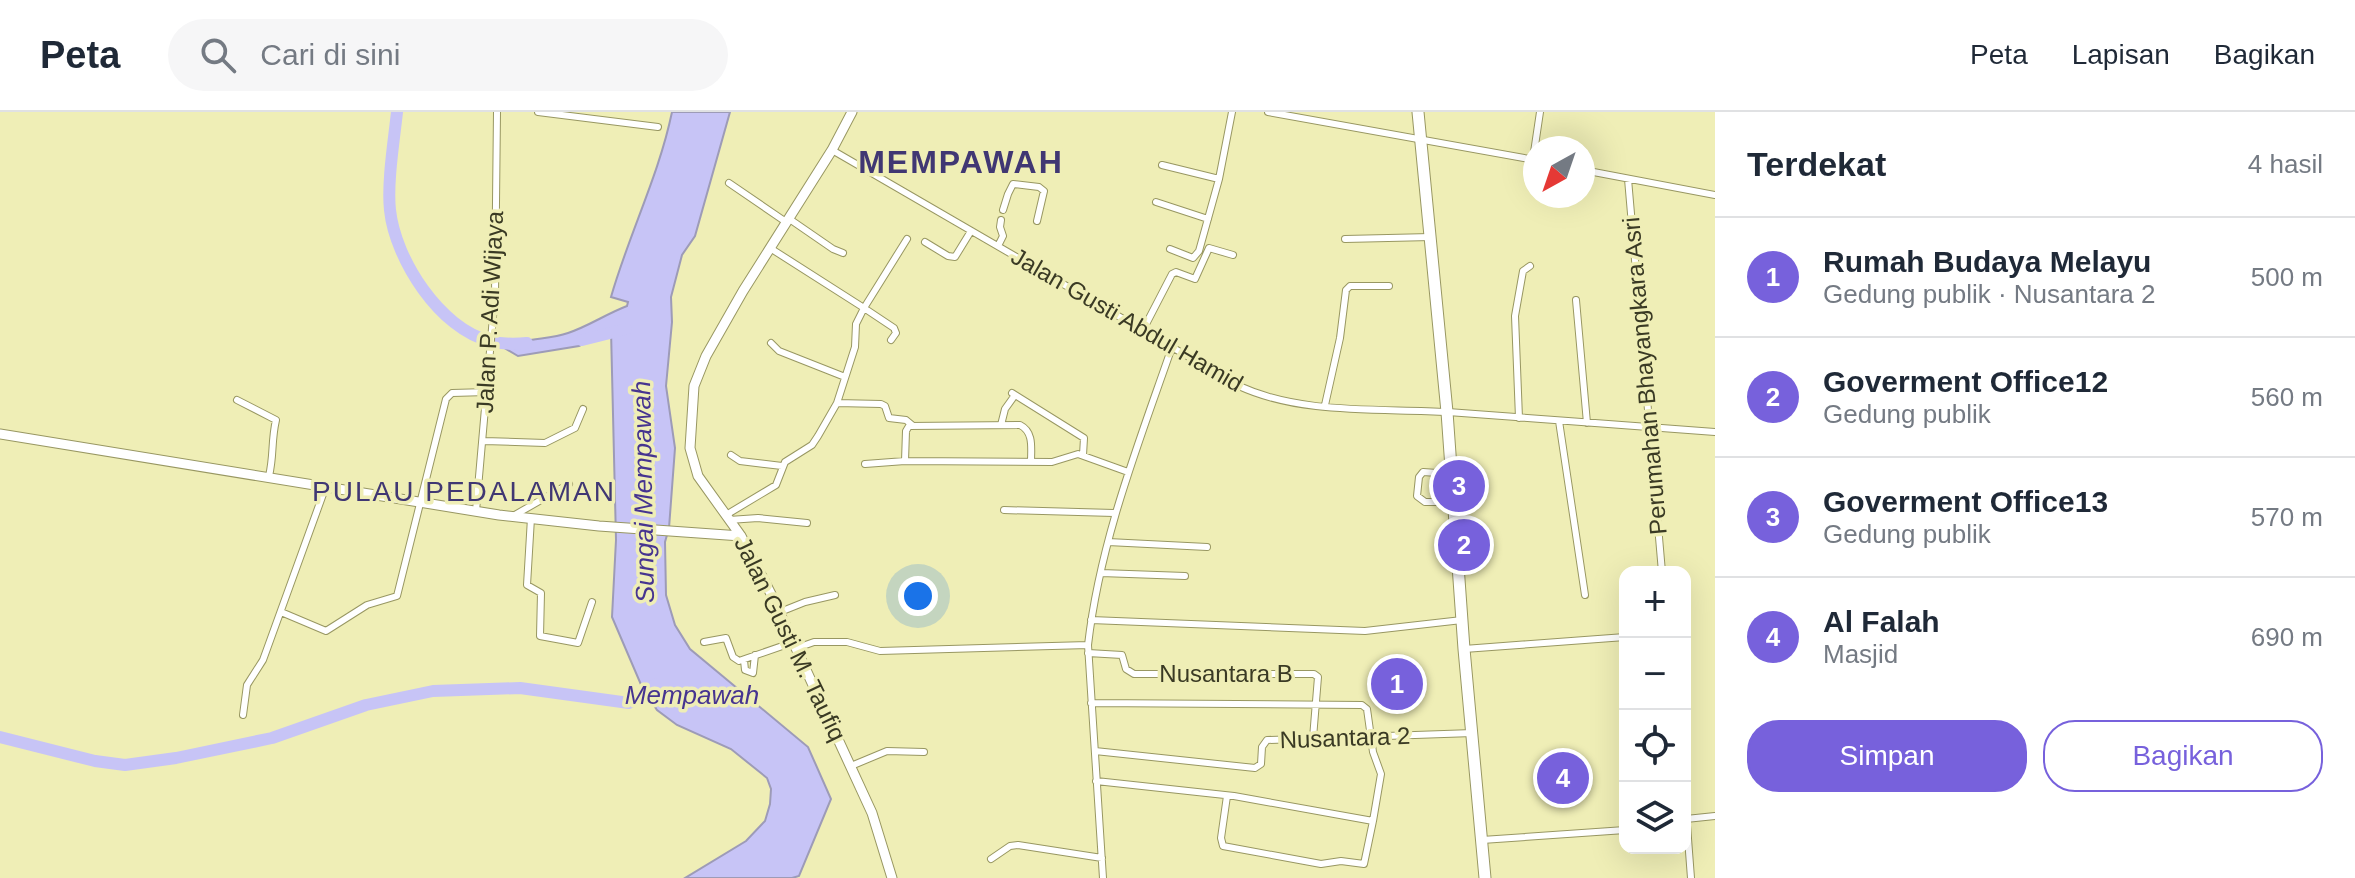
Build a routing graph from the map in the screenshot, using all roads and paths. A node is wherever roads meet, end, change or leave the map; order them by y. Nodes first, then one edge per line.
1 (497, 112) edge
2 (538, 112) edge
3 (852, 112) edge
4 (1232, 112) edge
5 (1268, 112) edge
6 (1418, 112) edge
7 (1540, 112) edge
8 (658, 127) dead end
9 (1537, 136) edge
10 (1420, 140) junction
11 (832, 150) junction
12 (1523, 158) edge
13 (1162, 165) dead end
14 (1595, 172) edge
15 (1219, 179) junction
16 (1628, 179) junction
17 (729, 183) dead end
18 (1715, 195) edge
19 (1156, 202) dead end
20 (1003, 210) dead end
21 (1208, 219) junction
22 (787, 220) junction
23 (1001, 220) dead end
24 (1037, 221) dead end
25 (971, 231) junction
26 (1431, 237) junction
27 (907, 239) dead end
28 (1345, 239) dead end
29 (925, 242) dead end
30 (998, 246) junction
31 (770, 248) junction
32 (1170, 249) dead end
33 (843, 253) dead end
34 (1233, 255) dead end
35 (1530, 266) dead end
36 (1389, 286) dead end
37 (1576, 300) dead end
38 (864, 308) junction
39 (1143, 330) junction
40 (891, 340) dead end
41 (771, 343) dead end
42 (1172, 347) junction
43 (845, 377) junction
44 (487, 392) junction
45 (237, 400) dead end
46 (837, 403) junction
47 (1325, 405) junction
48 (583, 409) dead end
49 (1447, 412) junction
50 (1519, 418) junction
51 (1559, 421) junction
52 (1587, 423) junction
53 (912, 425) junction
54 (1001, 425) junction
55 (1651, 427) junction
56 (1715, 432) edge
57 (0, 434) edge
58 (484, 441) junction
59 (731, 455) dead end
60 (1083, 455) junction
61 (905, 461) junction
62 (1031, 462) junction
63 (865, 464) dead end
64 (782, 466) junction
65 (1128, 472) junction
66 (1451, 474) junction
67 (269, 476) junction
68 (569, 484) dead end
69 (326, 486) junction
70 (421, 502) junction
71 (1453, 502) junction
72 (1004, 510) dead end
73 (476, 511) junction
74 (1114, 513) junction
75 (513, 516) junction
76 (531, 518) junction
77 (728, 518) junction
78 (807, 523) dead end
79 (741, 536) junction
80 (1108, 542) junction
81 (1207, 547) dead end
82 (1662, 566) edge
83 (1101, 573) junction
84 (1185, 576) dead end
85 (835, 595) dead end
86 (1585, 595) dead end
87 (592, 602) dead end
88 (281, 612) junction
89 (780, 612) junction
90 (1091, 620) junction
91 (1462, 620) junction
92 (1619, 637) edge
93 (704, 642) dead end
94 (795, 645) junction
95 (1088, 649) junction
96 (1464, 649) junction
97 (755, 655) junction
98 (744, 660) junction
99 (1091, 703) junction
100 (1315, 704) junction
101 (243, 715) dead end
102 (1473, 733) junction
103 (1370, 736) junction
104 (1313, 738) junction
105 (1095, 751) junction
106 (924, 752) dead end
107 (851, 766) junction
108 (1096, 781) junction
109 (1227, 796) junction
110 (1715, 816) edge
111 (1373, 821) junction
112 (1691, 823) edge
113 (1619, 830) edge
114 (1482, 840) junction
115 (1689, 854) edge
116 (1102, 858) junction
117 (991, 859) dead end
118 (892, 878) edge
119 (1103, 878) edge
120 (1485, 878) edge
121 (1691, 878) edge

1 - 44 street, Jalan P. Adi Wijaya
2 - 8 street
3 - 11 main road, Jalan Gusti M. Taufiq
4 - 15 street
5 - 10 street
6 - 10 highway
7 - 9 street
10 - 12 street
10 - 26 highway
11 - 22 main road, Jalan Gusti M. Taufiq
11 - 25 street, Jalan Gusti Abdul Hamid
13 - 15 street
14 - 16 street
15 - 21 street
16 - 18 street
16 - 55 street, Perumahan Bhayangkara Asri
17 - 22 street
19 - 21 street
20 - 24 street
21 - 32 street
22 - 31 main road, Jalan Gusti M. Taufiq
22 - 33 street
23 - 30 street
25 - 29 street
25 - 30 street, Jalan Gusti Abdul Hamid
26 - 28 street
26 - 49 highway
27 - 38 street
30 - 39 street, Jalan Gusti Abdul Hamid
31 - 38 street
31 - 77 main road, Jalan Gusti M. Taufiq
34 - 39 street
35 - 50 street
36 - 47 street
37 - 52 street
38 - 40 street
38 - 43 street
39 - 42 street, Jalan Gusti Abdul Hamid
41 - 43 street
42 - 47 street, Jalan Gusti Abdul Hamid
42 - 65 street
43 - 46 street
44 - 58 street, Jalan P. Adi Wijaya
44 - 70 street
45 - 67 street
46 - 53 street
46 - 64 street
47 - 49 street, Jalan Gusti Abdul Hamid
48 - 58 street
49 - 50 street, Jalan Gusti Abdul Hamid
49 - 66 highway
50 - 51 street, Jalan Gusti Abdul Hamid
51 - 52 street, Jalan Gusti Abdul Hamid
51 - 86 street
52 - 55 street, Jalan Gusti Abdul Hamid
53 - 54 street
53 - 61 street
54 - 60 street
54 - 62 street
55 - 56 street, Jalan Gusti Abdul Hamid
55 - 82 street, Perumahan Bhayangkara Asri
57 - 67 main road
58 - 73 street, Jalan P. Adi Wijaya
59 - 64 street
60 - 62 street
60 - 65 street
61 - 62 street
61 - 63 street
64 - 77 street
65 - 74 street
66 - 71 highway
66 - 71 street
67 - 69 main road
68 - 75 street
69 - 70 main road
69 - 88 street
70 - 73 main road
70 - 88 street
71 - 91 highway
72 - 74 street
73 - 75 main road
74 - 80 street
75 - 76 main road
76 - 79 main road
76 - 87 street
77 - 78 street
77 - 79 main road, Jalan Gusti M. Taufiq
79 - 89 main road, Jalan Gusti M. Taufiq
80 - 81 street
80 - 83 street
83 - 84 street
83 - 90 street
85 - 89 street
88 - 101 street
89 - 94 main road, Jalan Gusti M. Taufiq
90 - 91 street
90 - 95 street
91 - 96 highway
92 - 96 street
93 - 98 street
94 - 95 street
94 - 97 street
94 - 107 main road, Jalan Gusti M. Taufiq
95 - 99 street
95 - 100 street, Nusantara B
96 - 102 highway
97 - 98 street
97 - 98 street
99 - 100 street, Nusantara B
99 - 105 street
100 - 103 street
100 - 104 street
102 - 103 street, Nusantara 2
102 - 114 highway
103 - 104 street, Nusantara 2
103 - 111 street
104 - 105 street, Nusantara 2
105 - 108 street
106 - 107 street
107 - 118 main road, Jalan Gusti M. Taufiq
108 - 109 street
108 - 116 street
109 - 111 street
109 - 111 street
110 - 112 street
113 - 114 street
114 - 120 highway
115 - 121 street
116 - 117 street
116 - 119 street

